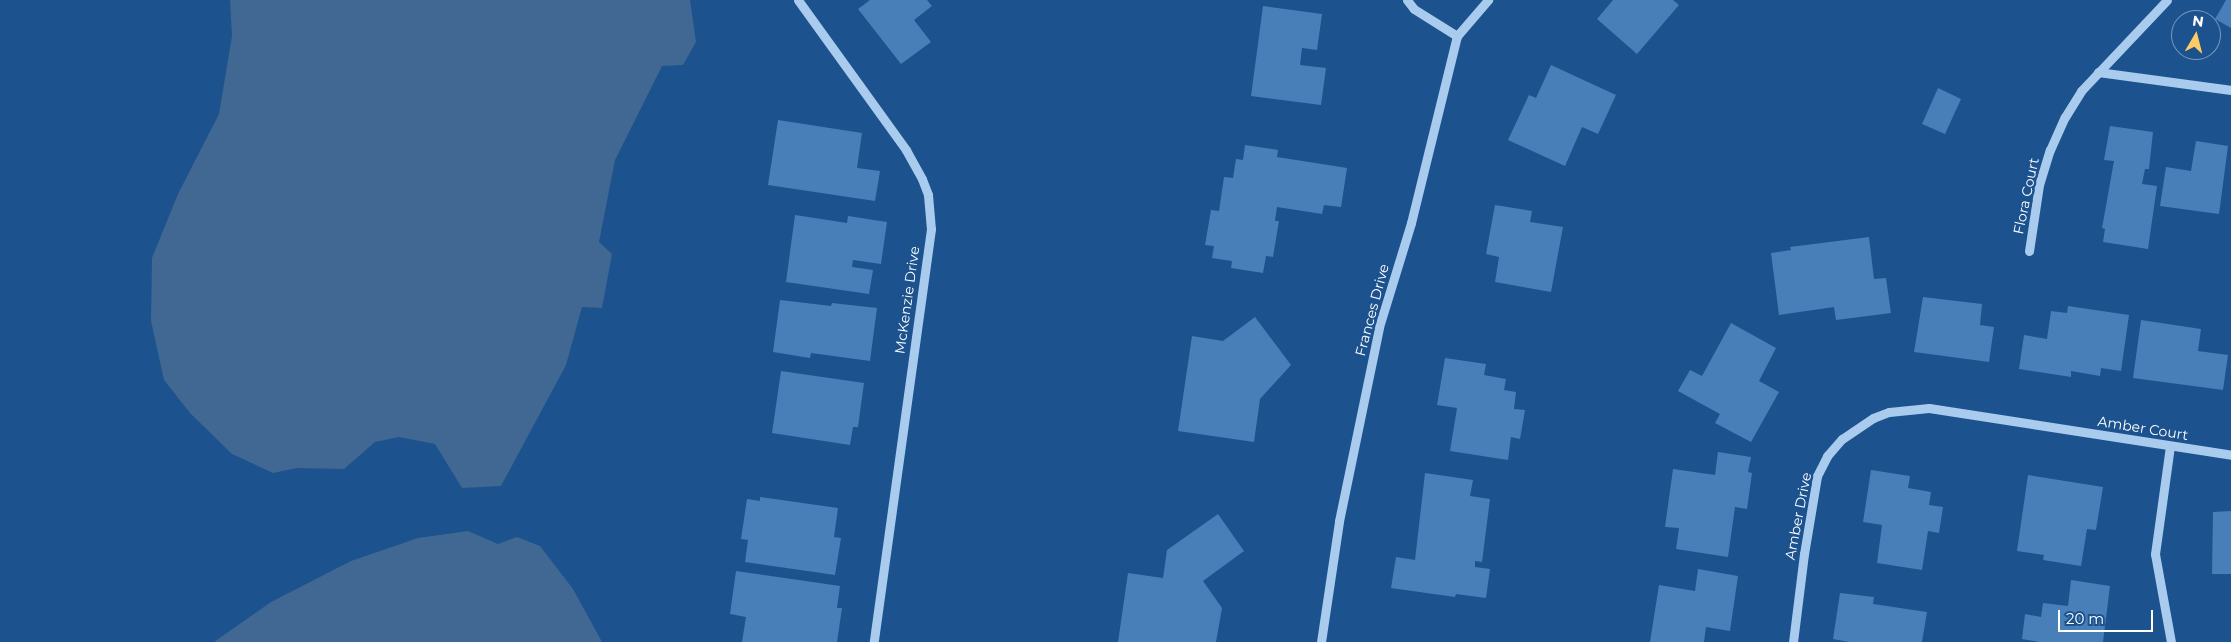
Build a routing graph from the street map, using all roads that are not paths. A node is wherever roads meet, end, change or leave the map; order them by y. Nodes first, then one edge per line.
1 (798, 0) edge
2 (1407, 0) edge
3 (1488, 0) edge
4 (2167, 0) edge
5 (1457, 36) junction
6 (2098, 72) junction
7 (2231, 90) edge
8 (2029, 251) dead end
9 (2050, 428) joint
10 (2170, 446) junction
11 (2231, 455) edge
12 (874, 642) edge
13 (1321, 642) edge
14 (1794, 642) edge
15 (2170, 642) edge

1 - 12 street, McKenzie Drive
2 - 5 street
3 - 5 street, Frances Drive
4 - 6 street, Flora Court
5 - 13 street, Frances Drive
6 - 7 street
6 - 8 street, Flora Court
9 - 10 street, Amber Court
9 - 14 street, Amber Drive
10 - 11 street, Amber Court
10 - 15 street

